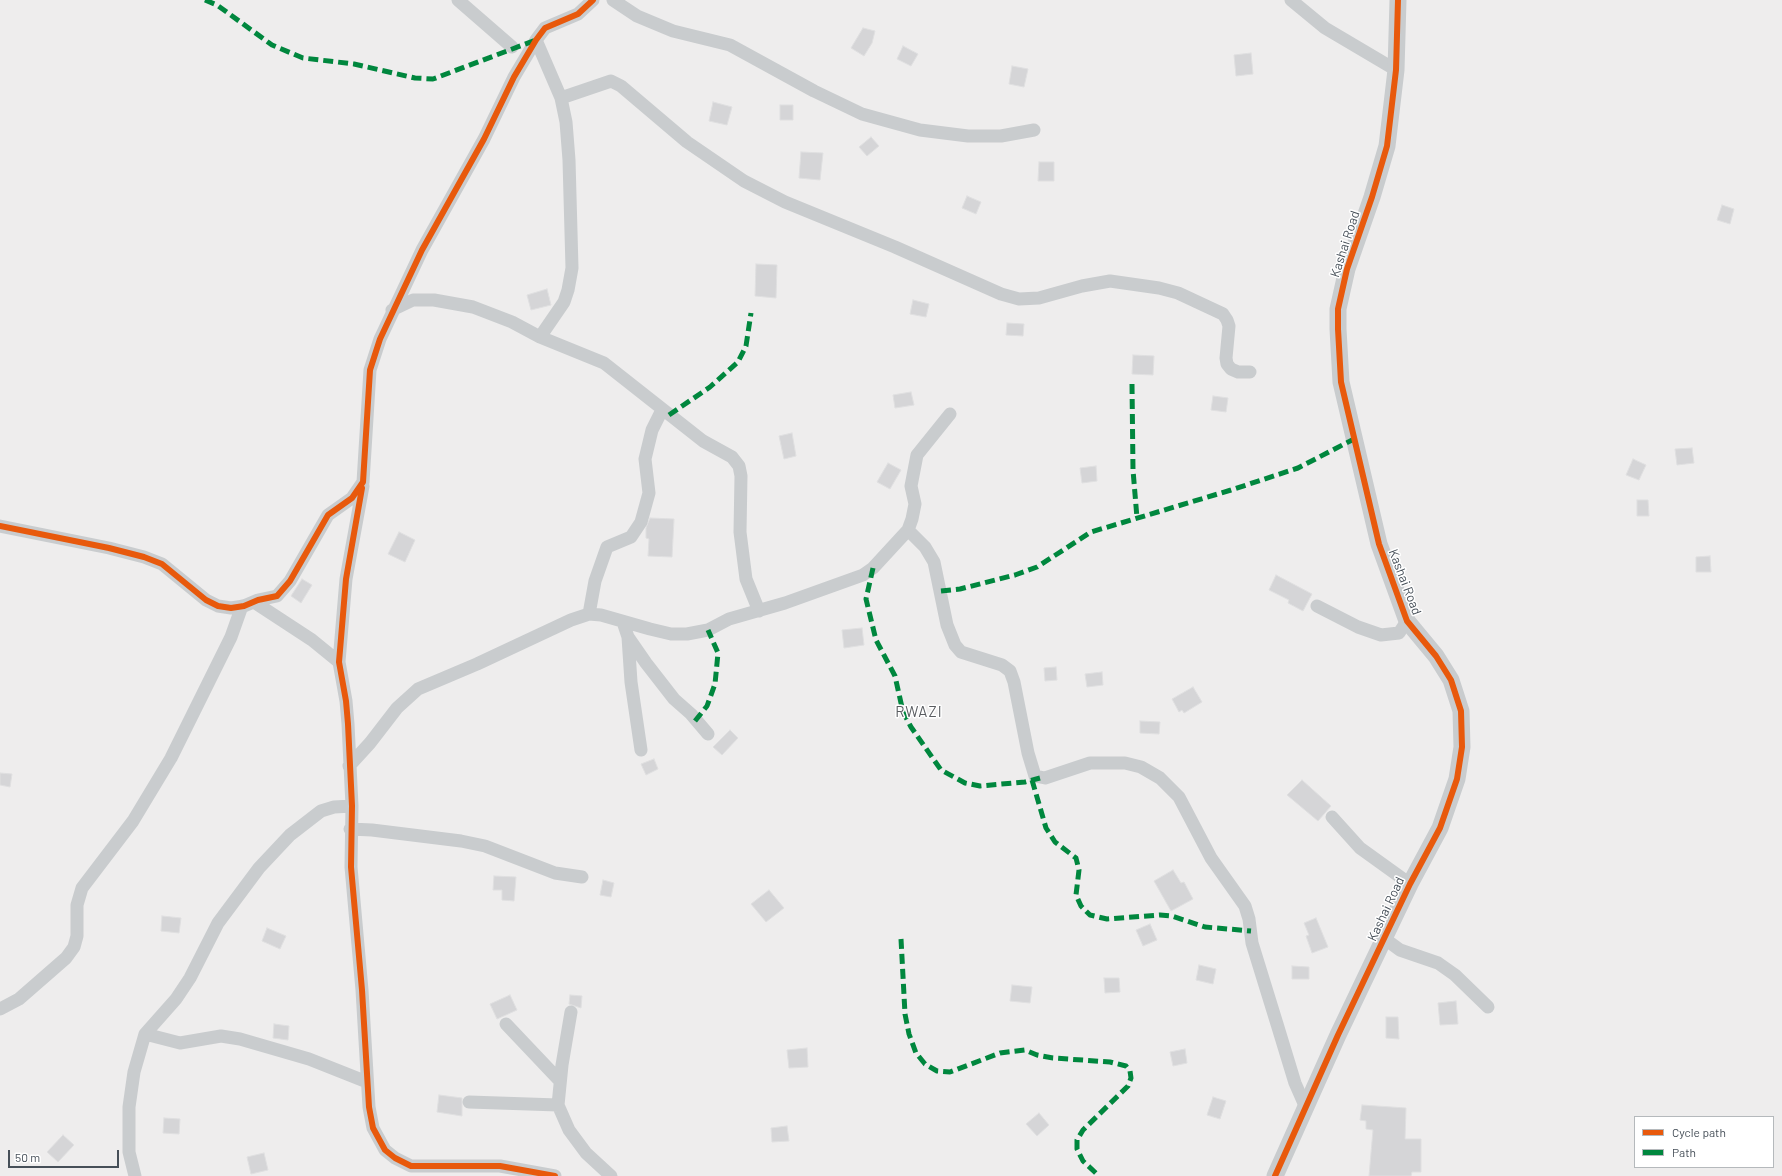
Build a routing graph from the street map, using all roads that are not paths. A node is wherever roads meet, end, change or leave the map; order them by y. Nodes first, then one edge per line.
1 (458, 0) edge
2 (593, 0) edge
3 (613, 0) edge
4 (1291, 0) edge
5 (1398, 0) edge
6 (536, 40) junction
7 (512, 47) dead end
8 (1396, 70) junction
9 (561, 98) junction
10 (1034, 130) dead end
11 (392, 310) junction
12 (540, 337) junction
13 (1250, 372) dead end
14 (662, 410) junction
15 (950, 414) dead end
16 (364, 482) junction
17 (0, 526) edge
18 (908, 530) junction
19 (254, 602) junction
20 (242, 606) junction
21 (1317, 606) dead end
22 (759, 611) junction
23 (589, 614) junction
24 (1407, 621) junction
25 (623, 622) junction
26 (628, 637) junction
27 (339, 662) junction
28 (708, 734) dead end
29 (641, 750) dead end
30 (349, 766) junction
31 (352, 806) junction
32 (1332, 817) dead end
33 (350, 829) junction
34 (582, 877) dead end
35 (1410, 884) junction
36 (1385, 939) junction
37 (1488, 1007) dead end
38 (0, 1009) edge
39 (572, 1012) dead end
40 (506, 1024) dead end
41 (145, 1034) junction
42 (560, 1081) junction
43 (367, 1082) junction
44 (469, 1102) dead end
45 (558, 1105) junction
46 (1306, 1108) junction
47 (135, 1176) edge
48 (555, 1176) edge
49 (611, 1176) edge
50 (1275, 1176) edge

1 - 7 street
2 - 6 street
3 - 10 street
4 - 8 street
5 - 8 street, Kashai Road
6 - 9 street
6 - 11 street
8 - 24 street, Kashai Road
9 - 12 street
9 - 13 street
11 - 12 street
11 - 16 street
12 - 14 street
14 - 22 street
14 - 23 street
15 - 18 street
16 - 19 street
16 - 27 street
17 - 20 street
18 - 22 street
18 - 46 street
19 - 20 street
19 - 27 street
20 - 38 street
21 - 24 street
22 - 25 street
23 - 25 street
23 - 30 street
24 - 35 street, Kashai Road
25 - 26 street
26 - 28 street
26 - 29 street
27 - 30 street
30 - 31 street
31 - 33 street
31 - 41 street
32 - 35 street
33 - 34 street
33 - 43 street
35 - 36 street, Kashai Road
36 - 37 street
36 - 46 street, Kashai Road
39 - 42 street
40 - 42 street
41 - 43 street
41 - 47 street
42 - 45 street
43 - 48 street
44 - 45 street
45 - 49 street
46 - 50 street, Kashai Road

